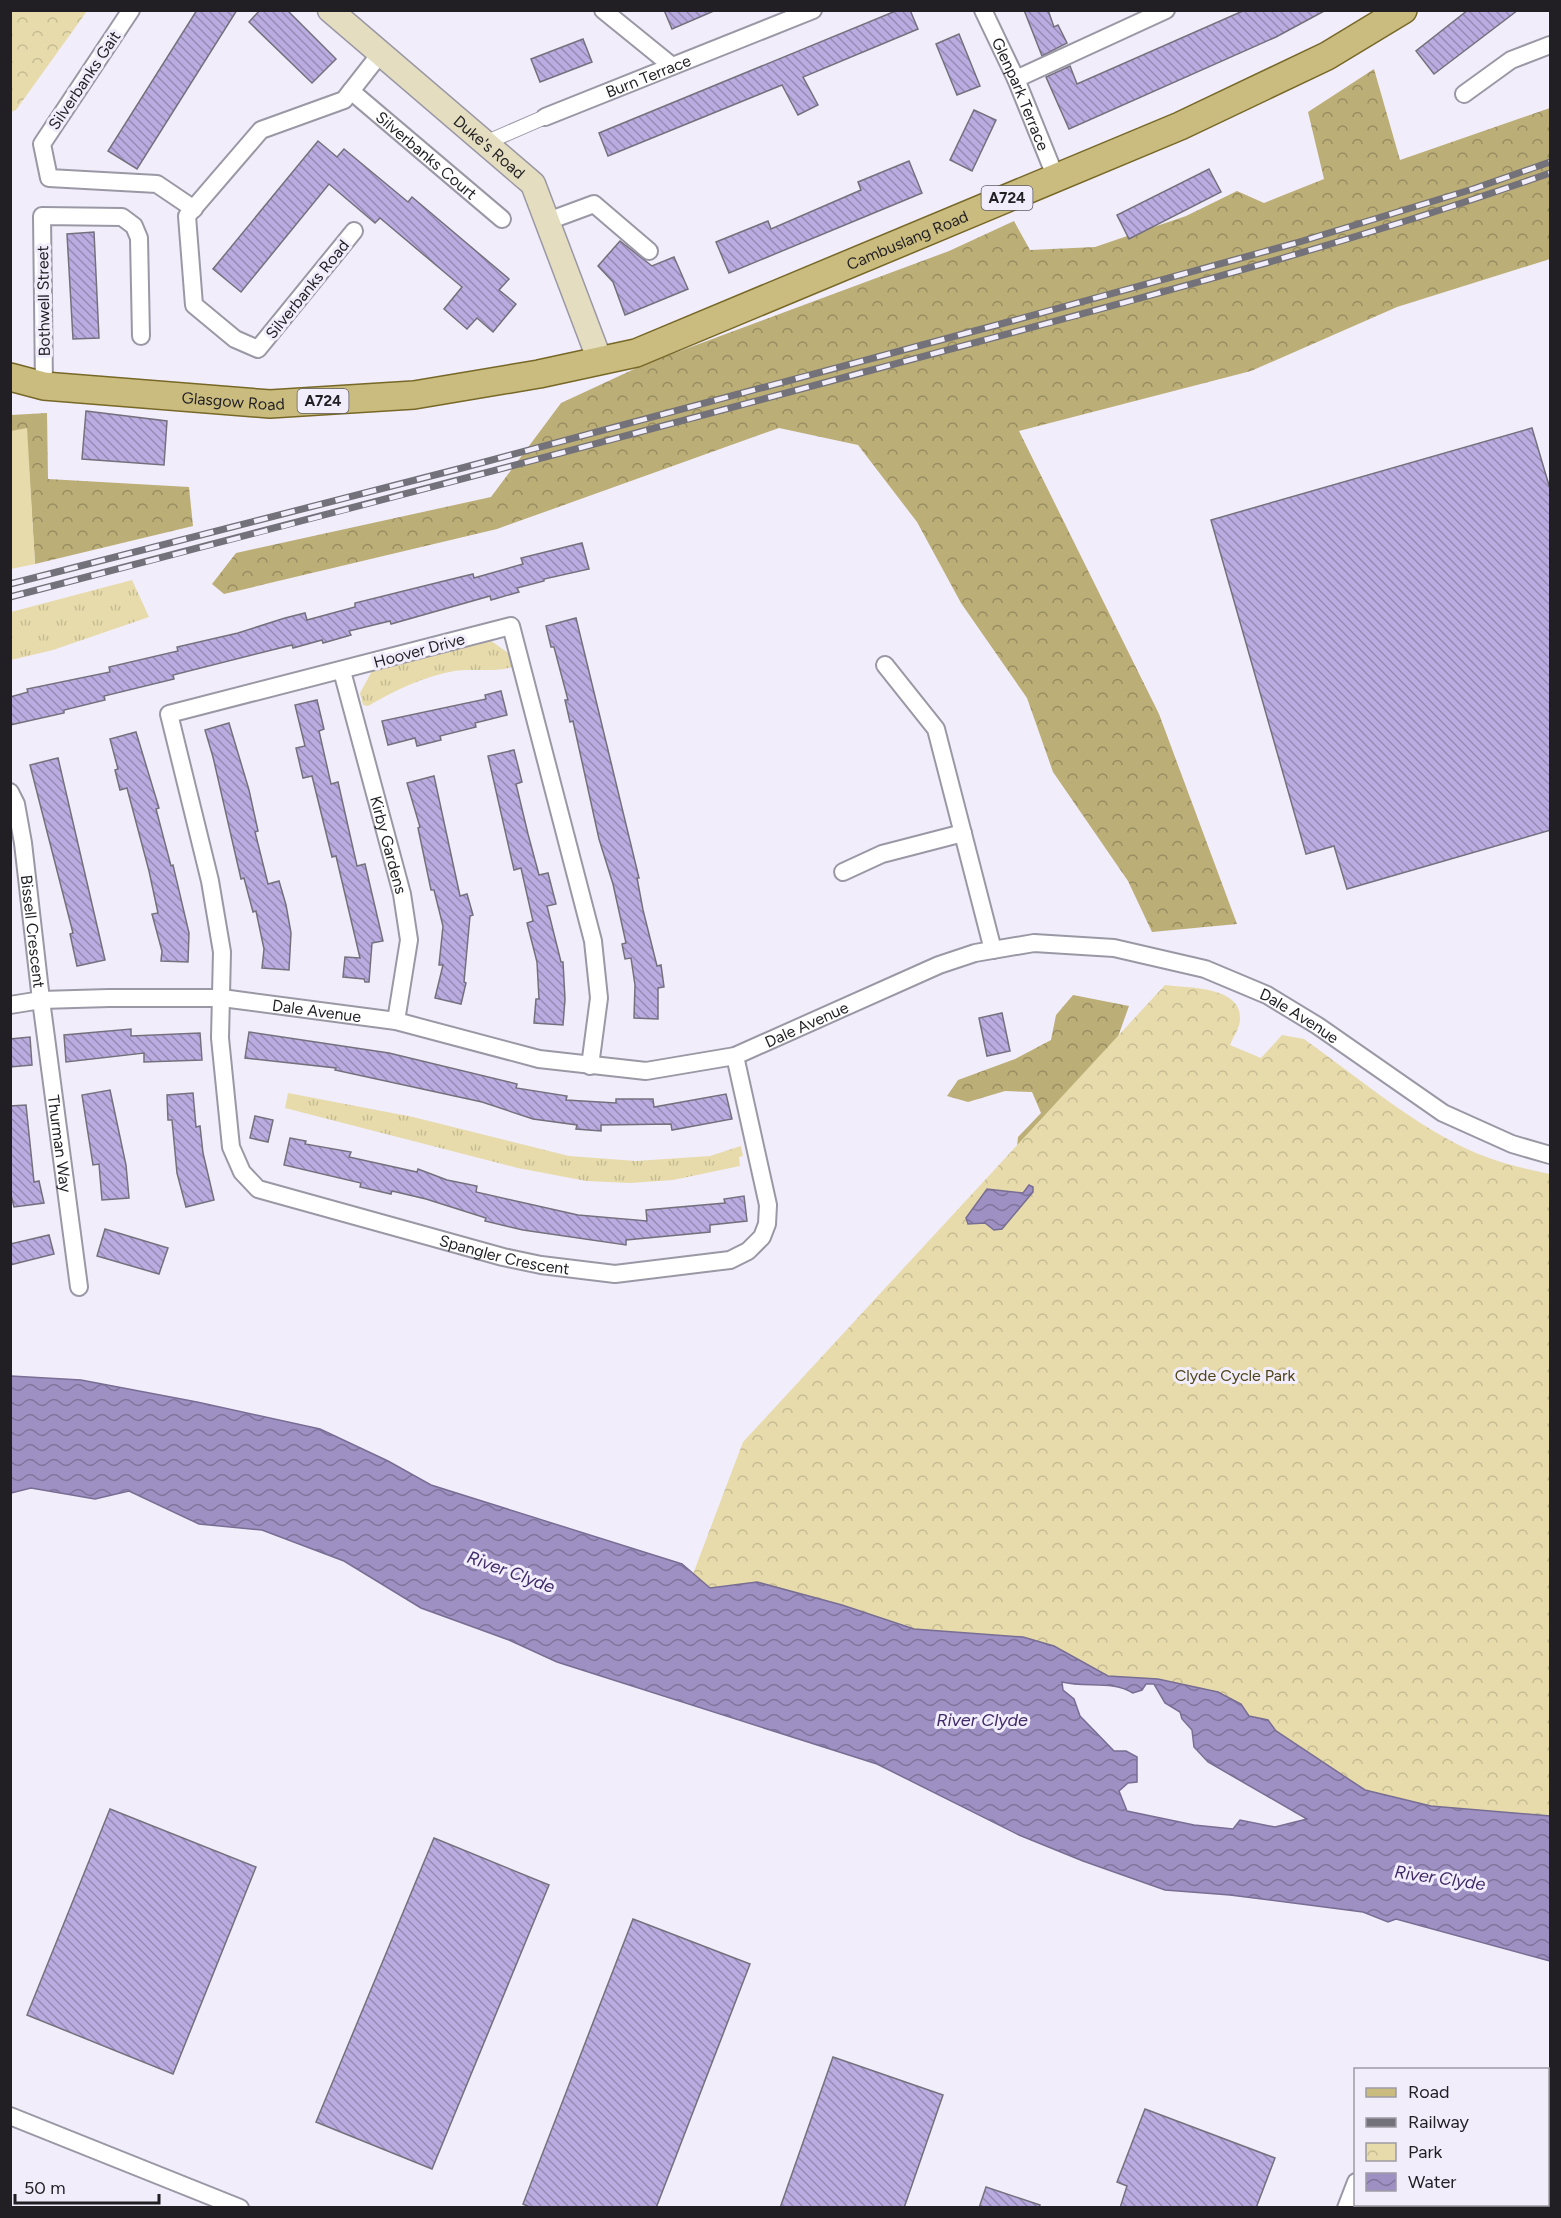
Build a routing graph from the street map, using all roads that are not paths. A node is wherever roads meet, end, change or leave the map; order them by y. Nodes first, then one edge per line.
1 (131, 10) edge
2 (330, 10) edge
3 (603, 10) edge
4 (813, 10) edge
5 (983, 10) edge
6 (1166, 10) edge
7 (1388, 14) edge
8 (1551, 45) edge
9 (380, 54) junction
10 (672, 66) junction
11 (1016, 80) junction
12 (351, 91) junction
13 (1464, 94) dead end
14 (545, 117) joint
15 (485, 143) junction
16 (1056, 178) junction
17 (194, 209) junction
18 (502, 219) dead end
19 (548, 221) junction
20 (354, 231) dead end
21 (649, 251) dead end
22 (141, 336) dead end
23 (600, 361) junction
24 (10, 377) edge
25 (44, 386) junction
26 (10, 390) edge
27 (885, 665) dead end
28 (342, 671) junction
29 (10, 792) edge
30 (963, 833) junction
31 (843, 873) dead end
32 (993, 950) junction
33 (222, 998) junction
34 (41, 1000) junction
35 (10, 1005) edge
36 (396, 1021) junction
37 (735, 1056) junction
38 (590, 1066) junction
39 (1551, 1155) edge
40 (79, 1287) dead end
41 (10, 2116) edge
42 (1354, 2187) edge
43 (240, 2208) edge
44 (1346, 2208) edge

1 - 17 street, Silverbanks Gait
2 - 9 main road, Duke's Road
3 - 10 street
4 - 10 street, Burn Terrace
5 - 11 street, Glenpark Terrace
6 - 11 street
7 - 16 main road, Cambuslang Road / A724
8 - 13 street
9 - 12 street, Silverbanks Road
9 - 15 main road, Duke's Road
10 - 14 street, Burn Terrace
11 - 16 street, Glenpark Terrace
12 - 17 street, Silverbanks Road
12 - 18 street, Silverbanks Court
14 - 15 street, Burn Terrace
15 - 19 main road, Duke's Road
16 - 23 main road, Cambuslang Road / A724
17 - 20 street, Silverbanks Road
19 - 21 street
19 - 23 main road, Duke's Road
22 - 25 street, Bothwell Street
23 - 25 main road, Glasgow Road / A724
24 - 25 main road, Glasgow Road / A724
25 - 26 main road, Glasgow Road / A724
27 - 30 street
28 - 33 street, Hoover Drive
28 - 36 street, Kirby Gardens
28 - 38 street, Hoover Drive
29 - 34 street, Bissell Crescent
30 - 31 street
30 - 32 street
32 - 37 street, Dale Avenue
32 - 39 street, Dale Avenue
33 - 34 street, Dale Avenue
33 - 36 street, Dale Avenue
33 - 37 street, Spangler Crescent
34 - 35 street, Dale Avenue
34 - 40 street, Thurman Way
36 - 38 street, Dale Avenue
37 - 38 street, Dale Avenue
41 - 43 street
42 - 44 street

